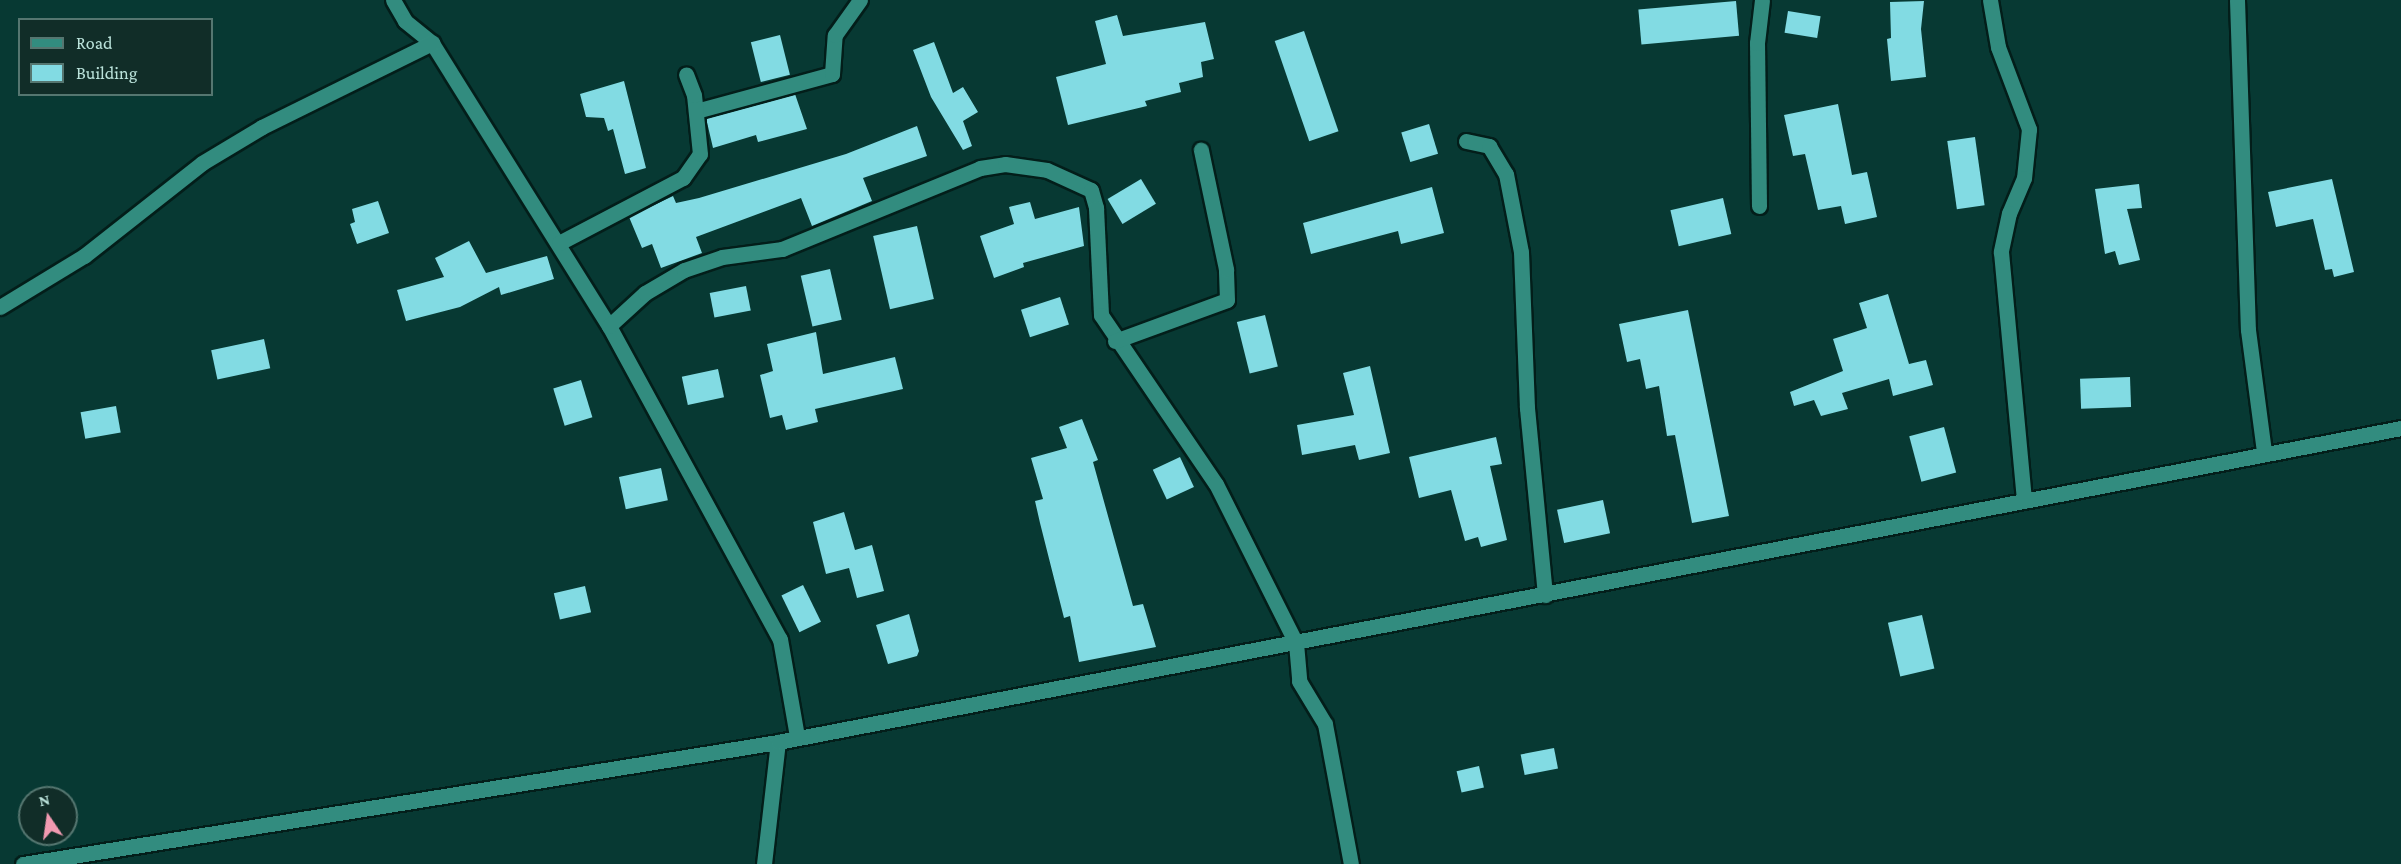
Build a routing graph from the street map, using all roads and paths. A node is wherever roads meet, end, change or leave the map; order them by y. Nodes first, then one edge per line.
1 (393, 0) edge
2 (860, 0) edge
3 (1762, 0) edge
4 (1990, 0) edge
5 (2237, 0) edge
6 (432, 43) junction
7 (686, 74) dead end
8 (696, 111) junction
9 (1466, 141) dead end
10 (1202, 150) dead end
11 (1760, 206) dead end
12 (559, 243) junction
13 (0, 307) edge
14 (609, 326) junction
15 (1115, 342) junction
16 (2401, 428) edge
17 (2264, 452) junction
18 (2025, 501) junction
19 (1545, 595) junction
20 (1296, 643) junction
21 (797, 736) junction
22 (778, 742) junction
23 (23, 864) edge
24 (764, 864) edge
25 (1351, 864) edge

1 - 6 street
2 - 8 street
3 - 11 street
4 - 18 street
5 - 17 street
6 - 12 street
6 - 13 street
7 - 8 street
8 - 12 street
9 - 19 street
10 - 15 street
12 - 14 street
14 - 15 street
14 - 21 street
15 - 20 street
16 - 17 street
17 - 18 street
18 - 19 street
19 - 20 street
20 - 21 street
20 - 25 street
21 - 22 street
22 - 23 street
22 - 24 street

